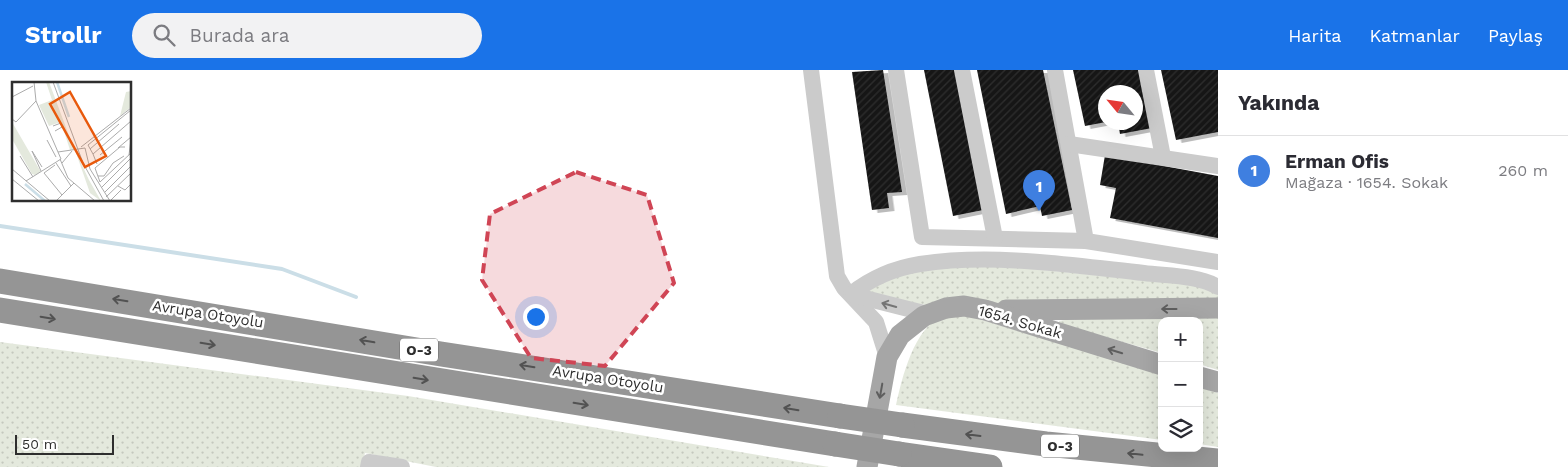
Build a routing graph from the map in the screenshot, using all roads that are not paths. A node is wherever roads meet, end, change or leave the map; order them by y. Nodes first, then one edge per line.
1 (811, 70) edge
2 (896, 70) edge
3 (962, 70) edge
4 (1055, 70) edge
5 (1146, 70) edge
6 (1070, 144) junction
7 (1163, 157) junction
8 (1218, 166) edge
9 (995, 238) junction
10 (1086, 241) junction
11 (1218, 262) edge
12 (0, 281) edge
13 (1218, 287) edge
14 (851, 294) junction
15 (1218, 308) edge
16 (0, 310) edge
17 (985, 310) junction
18 (928, 314) junction
19 (887, 357) junction
20 (1158, 364) edge
21 (1203, 378) edge
22 (1218, 382) edge
23 (1218, 461) edge
24 (368, 467) edge
25 (402, 467) edge
26 (867, 467) edge
27 (990, 467) edge

1 - 14 street
2 - 9 street
3 - 9 street
4 - 6 street
5 - 7 street
6 - 7 street
6 - 10 street
7 - 8 street
9 - 10 street
10 - 11 street
23 -> 12 highway, Avrupa Otoyolu / O-3, bridge
13 - 14 street
18 -> 14 street
14 - 19 street
15 -> 17 main road
16 -> 27 highway, Avrupa Otoyolu / O-3, bridge
17 - 18 main road, 1654. Sokak
20 -> 17 main road, 1654. Sokak
18 - 19 main road, 1654. Sokak
19 -> 26 main road, 1654. Sokak
21 - 22 main road
24 - 25 street

